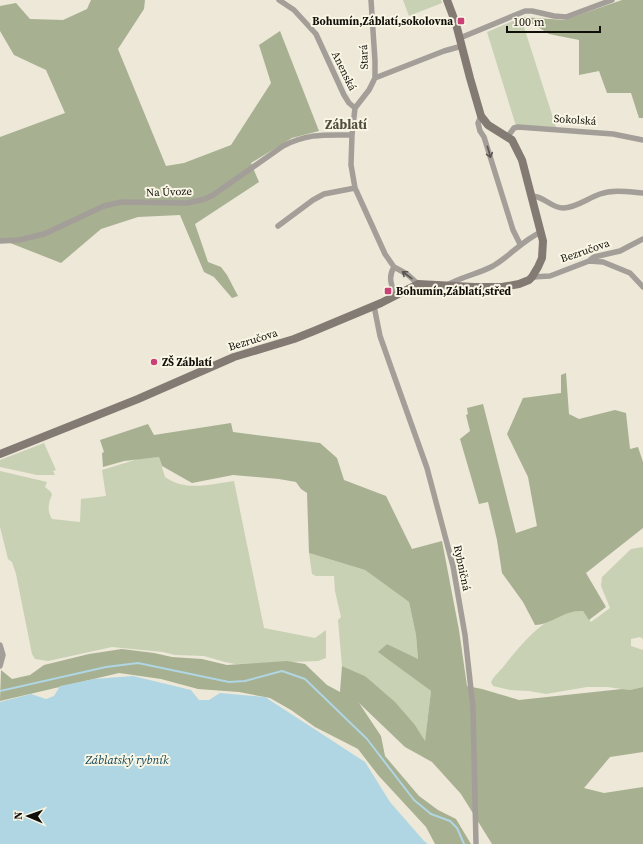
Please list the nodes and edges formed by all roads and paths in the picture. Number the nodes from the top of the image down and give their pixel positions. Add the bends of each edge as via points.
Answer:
1 (279, 0) edge
2 (371, 0) edge
3 (447, 0) edge
4 (612, 0) edge
5 (461, 42) junction
6 (375, 78) junction
7 (355, 108) junction
8 (481, 116) junction
9 (352, 135) junction
10 (508, 136) junction
11 (643, 140) edge
12 (355, 188) junction
13 (643, 193) edge
14 (532, 196) junction
15 (278, 226) dead end
16 (541, 232) junction
17 (643, 239) edge
18 (0, 241) edge
19 (520, 244) junction
20 (589, 261) junction
21 (394, 267) junction
22 (532, 277) junction
23 (418, 284) junction
24 (447, 285) junction
25 (643, 287) edge
26 (395, 295) junction
27 (374, 306) junction
28 (0, 454) edge
29 (0, 646) edge
30 (0, 666) edge
31 (476, 844) edge

1 - 7 street, Anenská via 294,10 316,34 341,88
2 - 6 street, Stará
3 - 5 main road
4 - 5 street via 566,17 525,11
5 - 6 street
5 - 8 main road
6 - 7 street, Stará
7 - 9 street
8 - 10 main road via 488,125
8 -> 19 street via 478,123 480,132 484,137 513,230
9 - 12 street via 351,170
9 - 18 street, Na Úvoze via 310,136 291,142 213,194 196,202 113,203 44,234
10 - 11 street, Sokolská via 518,127 613,134
10 - 14 main road via 515,143 520,155
12 - 15 street via 324,194
12 - 21 street via 380,247
13 - 14 street via 602,193 571,207 562,208
14 - 16 main road
16 - 19 street
16 - 22 main road via 542,258
17 - 20 street, Bezručova via 620,251 594,257
19 - 24 street via 494,265
20 - 22 street, Bezručova via 550,276
20 - 25 street via 603,262 630,273
23 -> 21 street
21 - 26 street via 390,276
22 - 24 main road, Bezručova via 519,284 502,287
23 - 24 main road, Bezručova
23 - 26 main road, Bezručova
26 - 27 main road, Bezručova
27 - 28 main road, Bezručova via 294,339 234,357 138,399
27 - 31 street, Rybničná via 380,336 427,468 453,566 465,635 473,708
29 - 30 street via 3,656

